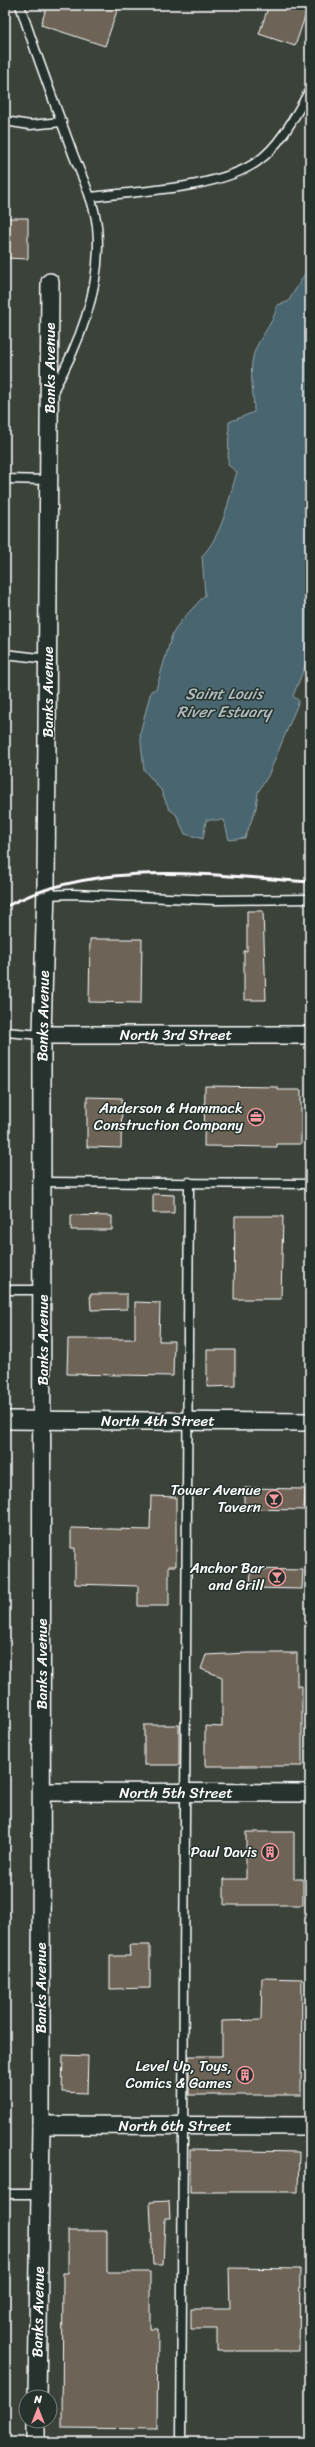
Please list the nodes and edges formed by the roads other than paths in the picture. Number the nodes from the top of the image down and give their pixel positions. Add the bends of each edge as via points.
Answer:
1 (20, 5) edge
2 (310, 90) edge
3 (5, 121) edge
4 (62, 122) junction
5 (90, 197) junction
6 (50, 282) dead end
7 (50, 396) junction
8 (5, 479) edge
9 (49, 480) junction
10 (5, 654) edge
11 (48, 659) junction
12 (46, 896) junction
13 (310, 900) edge
14 (5, 1032) edge
15 (42, 1036) junction
16 (310, 1036) edge
17 (42, 1182) junction
18 (189, 1182) junction
19 (310, 1184) edge
20 (5, 1290) edge
21 (43, 1290) junction
22 (5, 1420) edge
23 (43, 1420) junction
24 (187, 1421) junction
25 (310, 1422) edge
26 (42, 1792) junction
27 (185, 1793) junction
28 (310, 1793) edge
29 (41, 2125) junction
30 (182, 2126) junction
31 (310, 2126) edge
32 (5, 2194) edge
33 (40, 2194) junction
34 (37, 2389) edge
35 (36, 2429) edge
36 (36, 2442) edge
37 (181, 2442) edge

1 - 4 lane
2 - 5 lane via 274,146 259,161 243,170 192,184
3 - 4 lane via 30,125
4 - 5 lane
5 - 7 lane via 97,226 97,260 90,304 76,345
6 - 7 street, Banks Avenue
7 - 9 street, Banks Avenue
8 - 9 lane
9 - 11 street, Banks Avenue
10 - 11 lane
11 - 12 street, Banks Avenue
12 - 13 lane via 72,894 217,900
12 - 15 street, Banks Avenue
14 - 15 lane
15 - 16 street, North 3rd Street
15 - 17 street, Banks Avenue
17 - 18 lane
17 - 21 street, Banks Avenue
18 - 19 lane
18 - 24 lane
20 - 21 lane
21 - 23 street, Banks Avenue
22 - 23 street, North 4th Street
23 - 24 street, North 4th Street
23 - 26 street, Banks Avenue
24 - 25 street, North 4th Street
24 - 27 lane
26 - 27 street, North 5th Street
26 - 29 street, Banks Avenue
27 - 28 street, North 5th Street
27 - 30 lane
29 - 30 street, North 6th Street
29 - 33 street, Banks Avenue
30 - 31 street, North 6th Street
30 - 37 lane
32 - 33 lane
33 - 34 street, Banks Avenue
35 - 36 street

